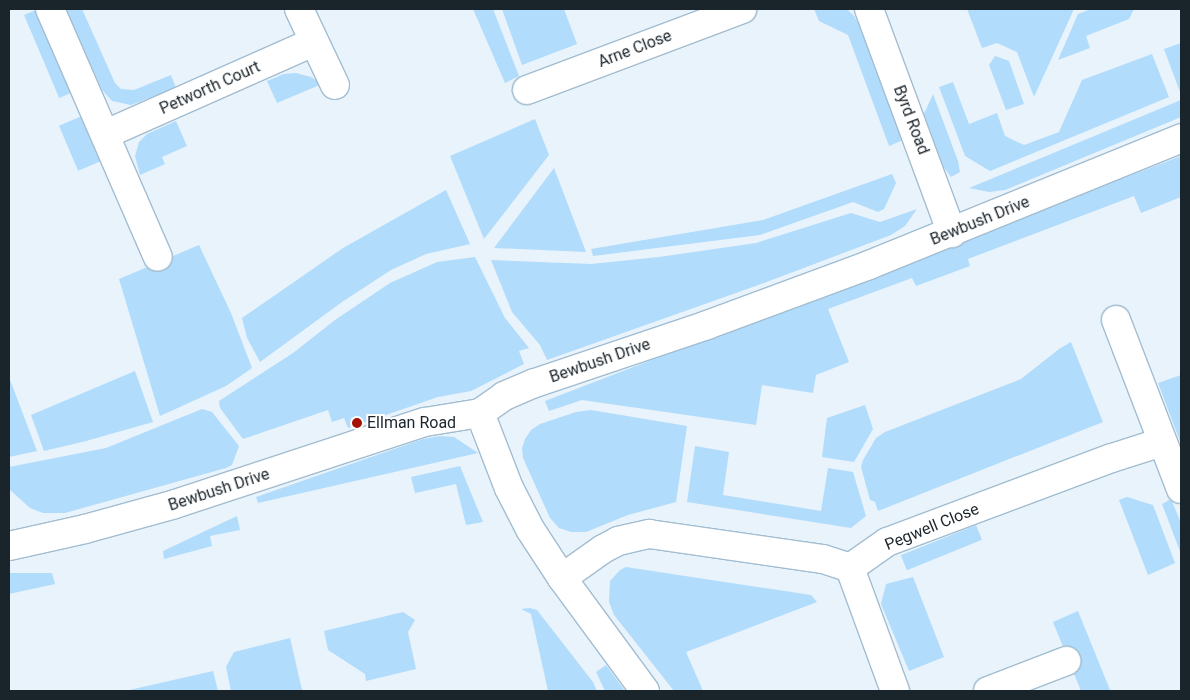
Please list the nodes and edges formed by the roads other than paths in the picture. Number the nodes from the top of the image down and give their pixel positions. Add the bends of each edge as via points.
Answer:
1 (50, 9) edge
2 (299, 9) edge
3 (742, 9) edge
4 (869, 9) edge
5 (314, 42) junction
6 (335, 84) dead end
7 (527, 90) dead end
8 (106, 134) junction
9 (1181, 138) edge
10 (952, 232) junction
11 (158, 257) dead end
12 (1116, 320) dead end
13 (480, 414) junction
14 (1162, 442) junction
15 (1181, 489) edge
16 (9, 546) edge
17 (850, 568) junction
18 (562, 578) junction
19 (1066, 661) dead end
20 (645, 691) edge
21 (894, 691) edge
22 (988, 691) edge

1 - 8 street
2 - 5 street
3 - 7 street, Arne Close
4 - 10 street, Byrd Road
5 - 6 street
5 - 8 street, Petworth Court
8 - 11 street
9 - 10 street, Bewbush Drive
10 - 13 street, Bewbush Drive via 706,326 534,383 504,396
12 - 14 street
13 - 16 street, Bewbush Drive via 425,422 159,509
13 - 18 street via 513,496
14 - 15 street
14 - 17 street, Pegwell Close via 887,542
17 - 18 street via 823,559 649,534 618,541
17 - 21 street
18 - 20 street
19 - 22 street

